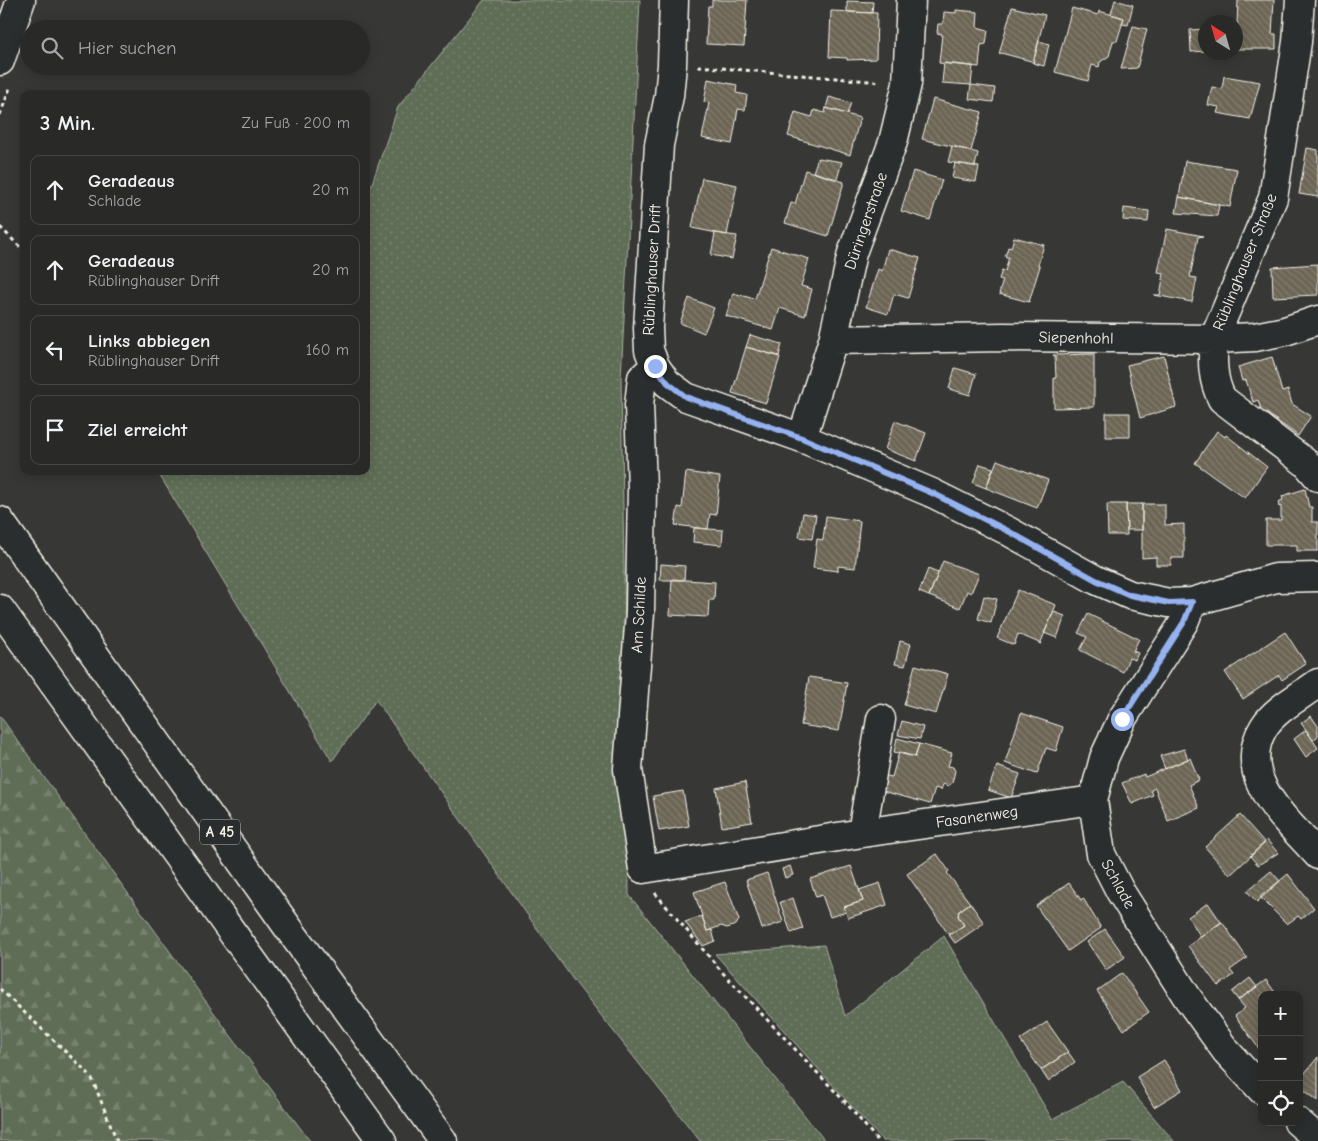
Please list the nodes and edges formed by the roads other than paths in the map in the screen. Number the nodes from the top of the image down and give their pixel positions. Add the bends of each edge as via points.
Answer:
1 (21, 0) edge
2 (674, 0) edge
3 (911, 0) edge
4 (1300, 0) edge
5 (0, 61) edge
6 (1318, 320) edge
7 (1214, 339) junction
8 (833, 340) junction
9 (655, 366) junction
10 (802, 438) junction
11 (1318, 477) edge
12 (0, 521) edge
13 (1318, 577) edge
14 (1192, 602) junction
15 (0, 609) edge
16 (1318, 684) edge
17 (881, 719) dead end
18 (1092, 800) junction
19 (862, 833) junction
20 (1318, 855) edge
21 (643, 869) joint
22 (1258, 1086) edge
23 (1302, 1126) edge
24 (1318, 1140) edge
25 (382, 1141) edge
26 (443, 1141) edge

1 - 5 main road
2 - 9 main road, Rüblinghauser Drift via 672,65 659,145 650,279 649,350
3 - 8 main road, Düringerstraße via 907,84 893,142 852,253
4 - 7 main road, Rüblinghauser Straße via 1297,42 1273,198
6 - 7 main road, Siepenhohl via 1270,334
7 - 8 main road, Siepenhohl via 1003,337
7 - 11 main road, Rüblinghauser Straße via 1212,364 1216,388 1222,399 1306,464
8 - 10 main road, Düringerstraße
9 - 10 main road, Rüblinghauser Drift via 668,383 686,397
9 - 21 main road, Am Schilde via 642,378 639,405 642,488 640,613 628,769
10 - 14 main road, Rüblinghauser Drift via 932,493 1122,591 1169,603
12 - 26 main road, A 45
13 - 14 main road, Rüblinghauser Drift via 1276,578
14 - 18 main road, Schlade via 1184,622 1122,719 1104,758
15 - 25 main road
16 - 20 main road via 1264,727 1257,744 1256,762 1258,780 1266,795
17 - 19 main road
18 - 19 main road, Fasanenweg
18 - 22 main road, Schlade via 1101,854 1120,891 1187,997 1226,1051
19 - 21 main road, Fasanenweg
23 - 24 main road

